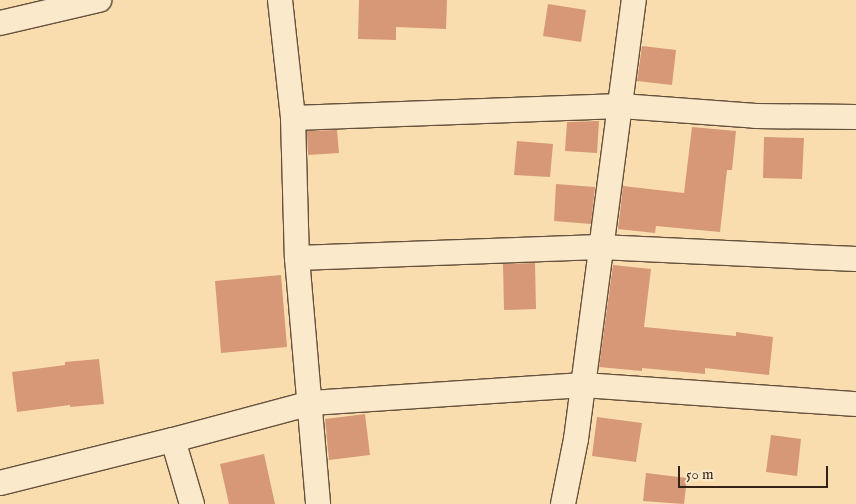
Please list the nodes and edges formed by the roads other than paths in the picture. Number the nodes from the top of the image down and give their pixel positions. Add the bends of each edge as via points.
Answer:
1 (99, 0) edge
2 (280, 0) edge
3 (634, 0) edge
4 (0, 23) edge
5 (621, 106) junction
6 (856, 117) edge
7 (293, 118) junction
8 (600, 247) junction
9 (297, 258) junction
10 (856, 259) edge
11 (583, 385) junction
12 (311, 403) junction
13 (856, 404) edge
14 (173, 440) junction
15 (0, 483) edge
16 (192, 504) edge
17 (318, 504) edge
18 (563, 504) edge

1 - 4 street
2 - 7 street
3 - 5 street
5 - 6 street via 756,116
5 - 7 street
5 - 8 street
7 - 9 street
8 - 9 street
8 - 10 street
8 - 11 street
9 - 12 street
11 - 12 street
11 - 13 street
11 - 18 street
12 - 14 street
12 - 17 street
14 - 15 street
14 - 16 street

